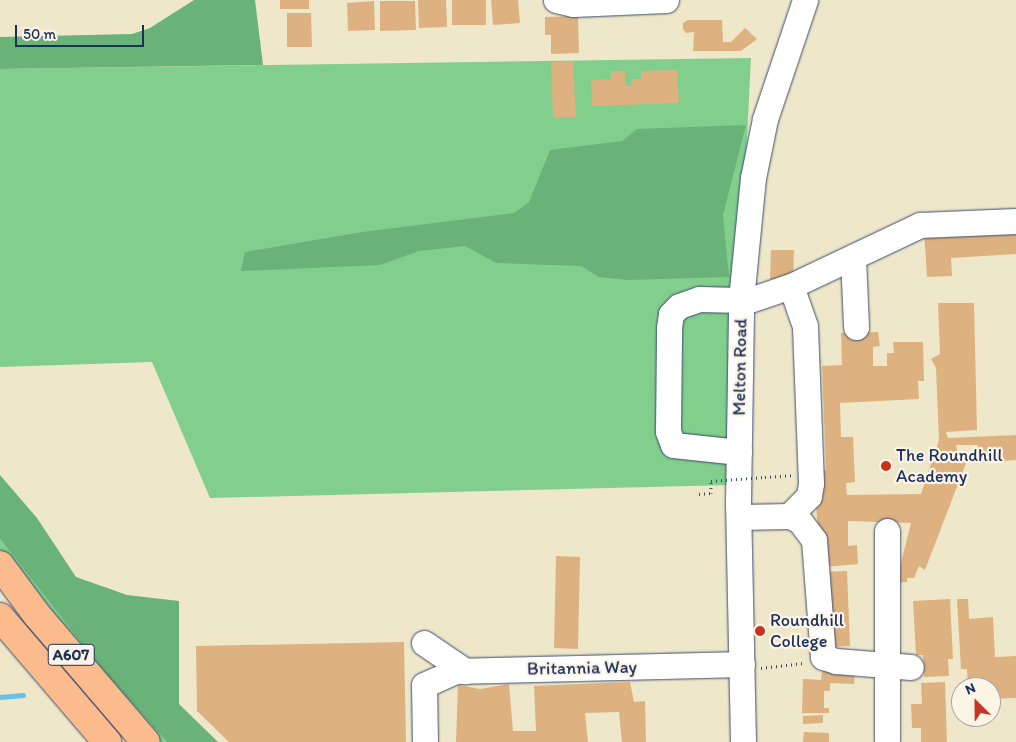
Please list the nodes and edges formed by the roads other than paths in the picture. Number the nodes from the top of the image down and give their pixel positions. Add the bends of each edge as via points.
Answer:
1 (556, 0) edge
2 (666, 0) edge
3 (805, 0) edge
4 (1016, 221) edge
5 (853, 257) junction
6 (791, 286) junction
7 (741, 302) junction
8 (856, 327) dead end
9 (743, 460) junction
10 (788, 516) junction
11 (743, 517) junction
12 (887, 531) dead end
13 (0, 565) edge
14 (0, 617) edge
15 (424, 642) dead end
16 (886, 663) junction
17 (742, 664) junction
18 (911, 667) dead end
19 (465, 671) junction
20 (887, 740) dead end
21 (107, 742) edge
22 (146, 742) edge
23 (424, 742) edge
24 (742, 742) edge

1 - 2 street via 574,4
3 - 7 street, Melton Road via 765,120 753,178
4 - 5 street via 920,225
5 - 6 street
5 - 8 street
6 - 7 street
6 - 10 street via 805,326 811,483 803,505
7 - 9 street, Melton Road
7 - 9 street via 699,299 679,306 671,314 668,431 673,445
9 - 11 street, Melton Road
10 - 11 street
10 - 16 street via 798,520 811,532 814,540 824,656 836,661
11 - 17 street, Melton Road
12 - 16 street
13 - 22 highway, A607 via 38,615
14 - 21 highway, A607
15 - 19 street
16 - 18 street
16 - 20 street
17 - 19 street, Britannia Way
17 - 24 street, Melton Road
19 - 23 street, Britannia Way via 455,671 424,685

